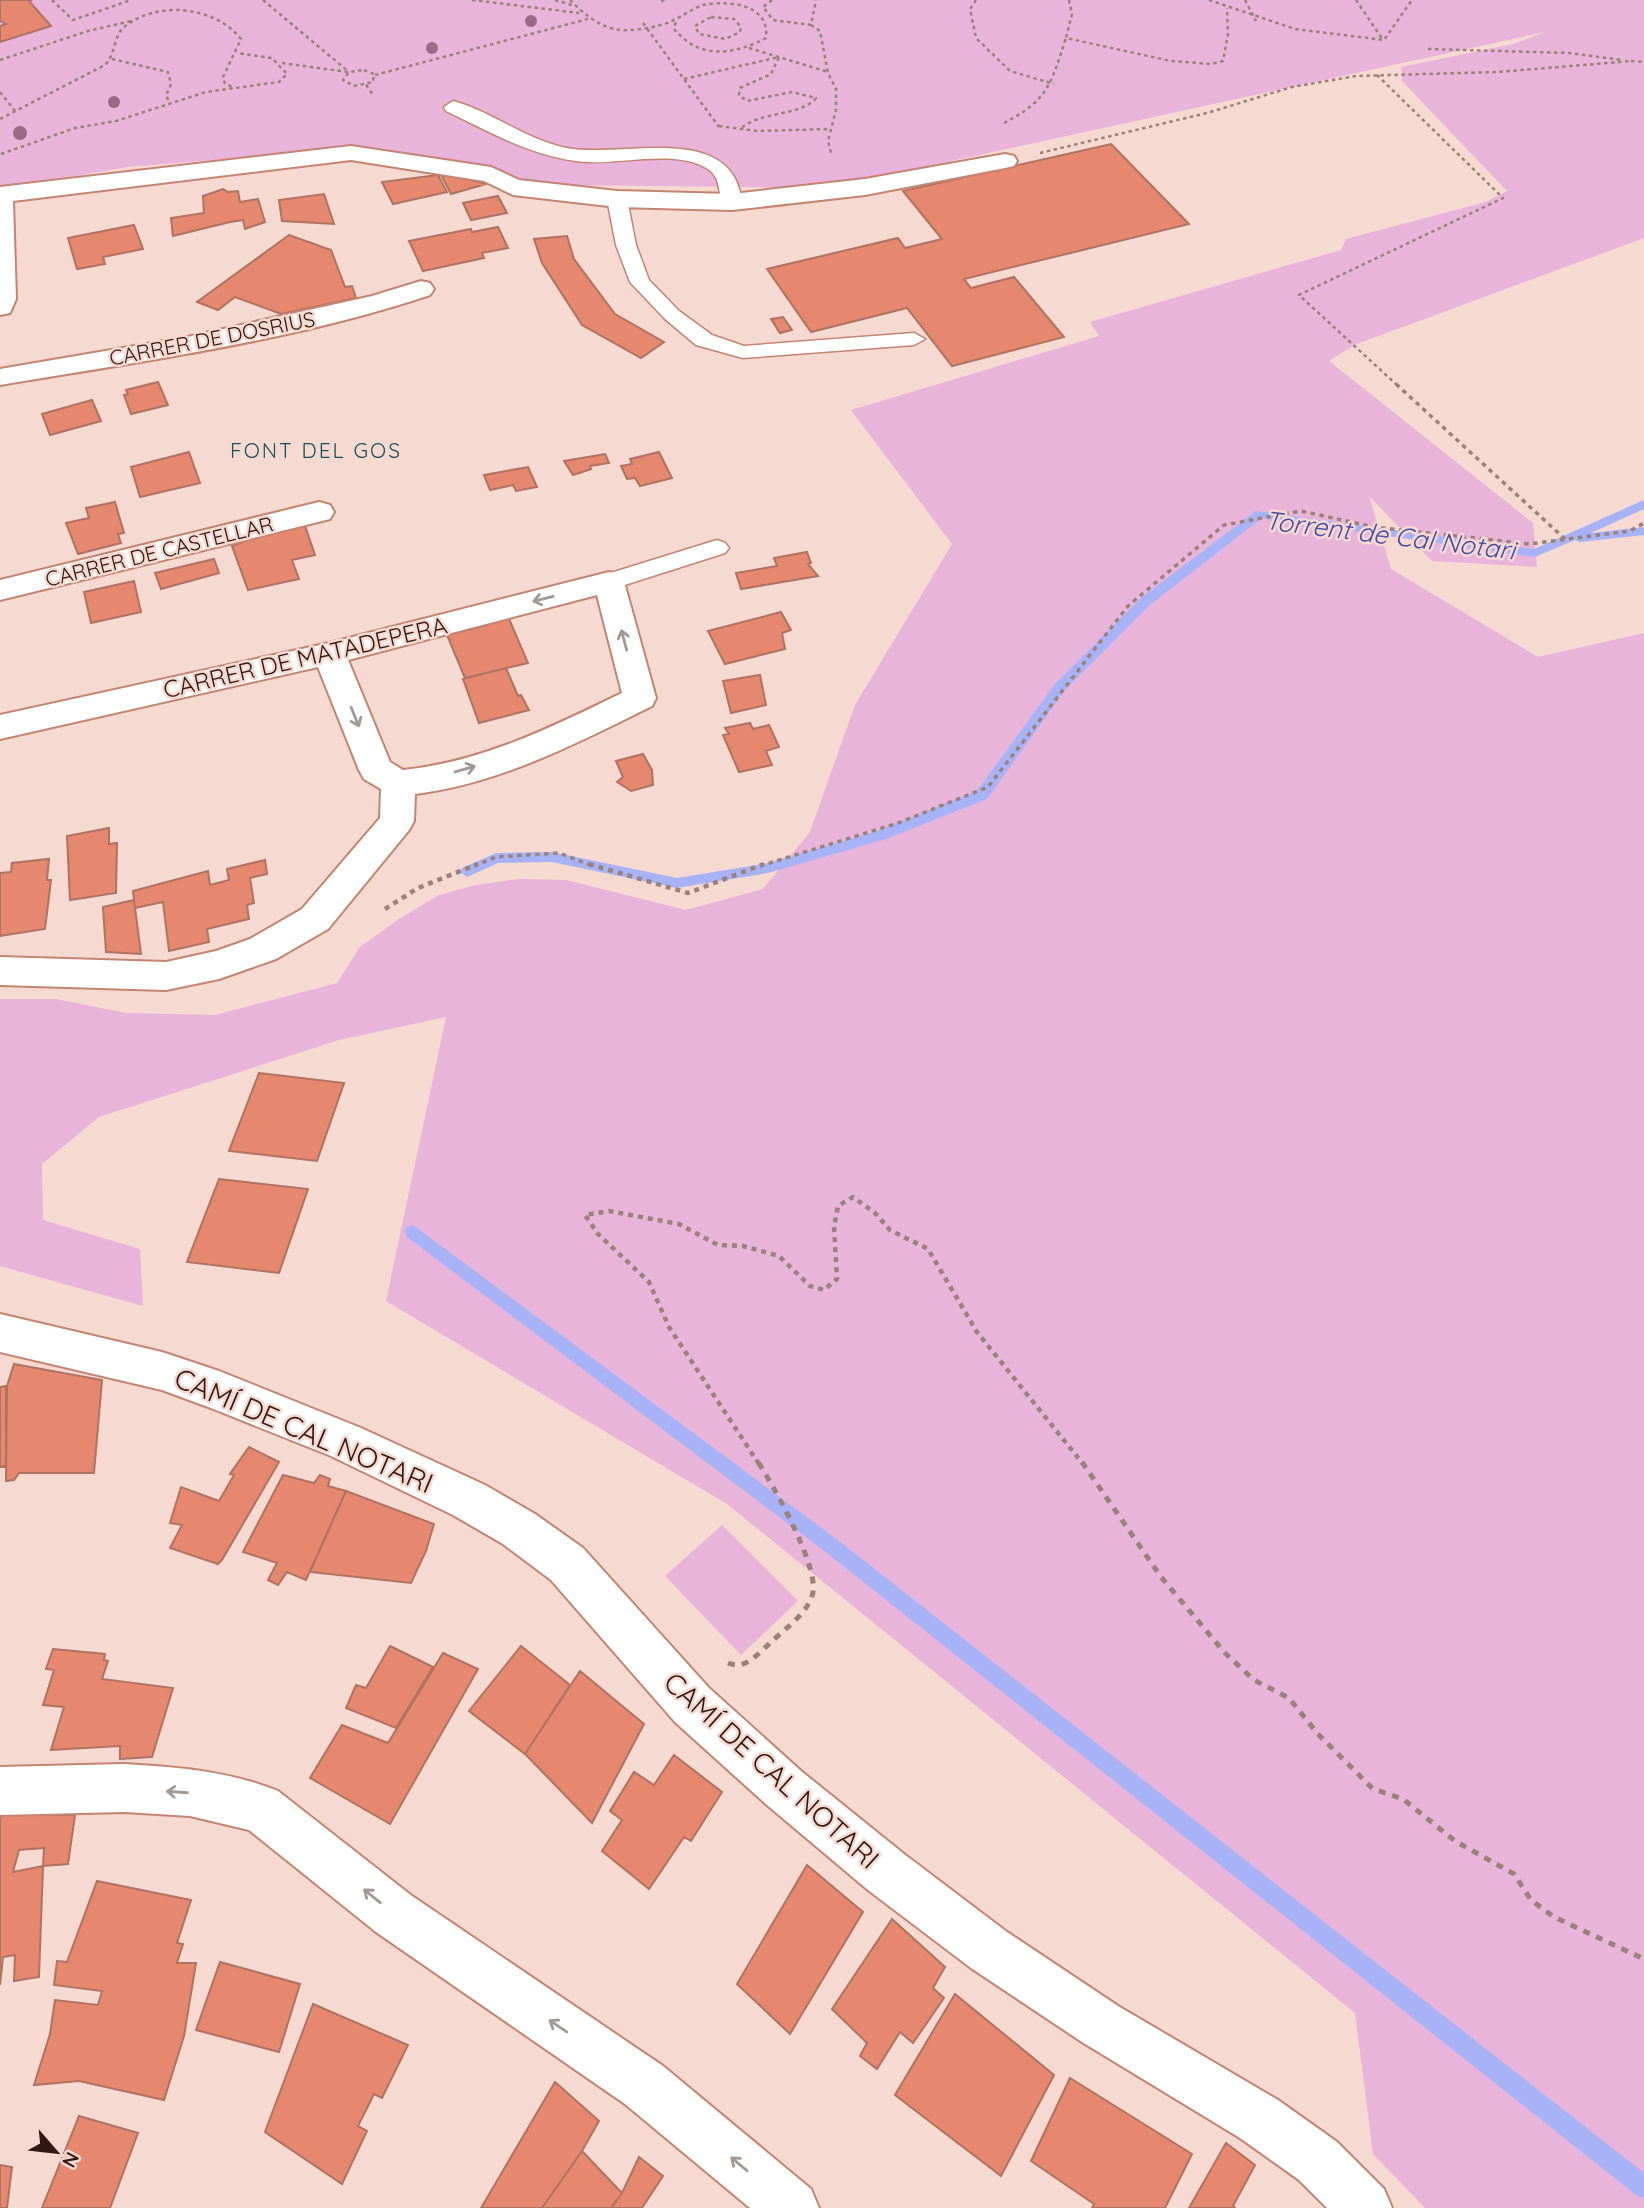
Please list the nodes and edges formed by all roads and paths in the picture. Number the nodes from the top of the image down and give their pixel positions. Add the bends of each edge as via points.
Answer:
1 (52, 0) edge
2 (131, 0) edge
3 (263, 0) edge
4 (472, 0) edge
5 (555, 0) edge
6 (569, 0) edge
7 (772, 0) edge
8 (816, 0) edge
9 (976, 0) edge
10 (1069, 0) edge
11 (1209, 0) edge
12 (1245, 0) edge
13 (1356, 0) edge
14 (1412, 0) edge
15 (576, 6) junction
16 (763, 7) junction
17 (755, 8) junction
18 (1227, 8) junction
19 (580, 13) junction
20 (589, 19) junction
21 (704, 19) joint
22 (676, 20) junction
23 (132, 21) junction
24 (1256, 21) junction
25 (643, 23) dead end
26 (811, 24) junction
27 (646, 27) junction
28 (1066, 38) junction
29 (1384, 40) junction
30 (747, 48) junction
31 (1428, 49) dead end
32 (237, 53) junction
33 (779, 57) junction
34 (111, 59) junction
35 (0, 61) edge
36 (1632, 61) junction
37 (1644, 62) edge
38 (282, 63) junction
39 (348, 72) junction
40 (828, 73) junction
41 (375, 75) junction
42 (1377, 75) junction
43 (684, 79) junction
44 (1054, 84) junction
45 (366, 85) junction
46 (234, 88) junction
47 (0, 92) edge
48 (374, 96) dead end
49 (171, 104) junction
50 (453, 107) dead end
51 (15, 111) junction
52 (0, 119) edge
53 (718, 126) junction
54 (998, 126) dead end
55 (741, 128) junction
56 (830, 128) junction
57 (726, 136) dead end
58 (0, 154) edge
59 (832, 157) dead end
60 (1005, 161) joint
61 (0, 195) edge
62 (617, 199) junction
63 (732, 202) junction
64 (421, 289) dead end
65 (0, 307) edge
66 (914, 339) dead end
67 (0, 377) edge
68 (319, 512) dead end
69 (1644, 523) edge
70 (1565, 539) junction
71 (717, 548) dead end
72 (609, 582) junction
73 (0, 590) edge
74 (329, 654) junction
75 (0, 727) edge
76 (398, 783) junction
77 (378, 913) dead end
78 (0, 971) edge
79 (0, 1333) edge
80 (724, 1661) dead end
81 (0, 1791) edge
82 (1644, 1959) edge
83 (792, 2208) edge
84 (1365, 2208) edge

1 - 2 path via 73,20
3 - 39 path
4 - 19 path
5 - 15 path
6 - 15 path
7 - 16 path
8 - 26 path
9 - 44 path via 971,9 976,38 1010,71
10 - 28 path via 1072,14
11 - 18 path
12 - 24 path
13 - 29 path
14 - 29 path
15 - 19 path
16 - 17 path
16 - 26 path via 773,20
17 - 22 path via 714,2
17 - 30 path via 768,20 769,29 766,38
18 - 24 path
18 - 28 path via 1223,61 1214,66
19 - 20 path
20 - 27 path via 627,30
20 - 41 path
21 - 21 path via 696,31 705,37 725,39 741,27 727,17
22 - 27 path
22 - 30 path via 674,29 695,49 707,53
23 - 32 path via 185,6 232,24 242,39
23 - 34 path via 119,33
23 - 35 path
24 - 29 path via 1312,35
25 - 27 path
26 - 40 path via 820,31
27 - 43 path
28 - 44 path
30 - 33 path
31 - 36 path via 1569,52
32 - 38 path
32 - 46 path via 223,76 225,84
33 - 40 path
33 - 43 path
33 - 55 path via 770,77 740,88 739,95 747,101 794,92 816,98 801,110 750,118
34 - 49 path via 168,72 171,84 166,96
34 - 51 path
36 - 37 path
36 - 42 path via 1497,72
38 - 39 path via 316,64 324,72
38 - 46 path via 288,74 279,82
39 - 41 path via 364,70
39 - 45 path via 345,83
40 - 56 path via 836,89
41 - 45 path
42 - 60 path via 1292,87 1206,113
42 - 70 path via 1503,198 1299,295
43 - 53 path
44 - 54 path via 1038,103
45 - 48 path
46 - 49 path
47 - 51 path
49 - 58 path via 75,128
50 - 63 lane via 526,141 577,156 688,155 713,164 728,178
51 - 52 path
53 - 55 path
53 - 57 path
55 - 56 path
56 - 59 path
60 - 63 street via 865,187
61 - 62 street via 351,153 491,175 513,187
61 - 65 street
62 - 63 street
62 - 66 lane via 626,245 640,282 704,340 743,352
64 - 67 street, CARRER DE DOSRIUS via 379,303 187,345
68 - 73 street, CARRER DE CASTELLAR
69 - 70 path via 1630,531
70 - 77 path via 1530,544 1444,537 1301,511 1224,525 1128,606 988,787 898,823 794,853 688,893 559,853 496,857 418,888
71 - 72 lane
72 -> 74 street, CARRER DE MATADEPERA
76 -> 72 street via 422,782 530,750 640,698
74 - 75 street, CARRER DE MATADEPERA
74 -> 76 street via 376,770
76 - 78 street via 397,821 315,919 263,949 219,965 166,976
79 - 84 street, CAMÍ DE CAL NOTARI via 162,1371 219,1391 346,1442 470,1500 519,1529 567,1564 692,1705 886,1872 989,1950 1100,2024 1259,2119 1318,2161
80 - 82 path via 736,1666 749,1661 804,1610 813,1595 814,1580 774,1486 669,1327 649,1282 598,1234 585,1215 609,1211 679,1224 718,1245 743,1245 779,1256 810,1286 824,1290 837,1279 834,1227 838,1206 853,1197 890,1230 928,1249 977,1332 1086,1467 1161,1577 1225,1653 1254,1680 1289,1698 1373,1788 1403,1799 1455,1841 1514,1874 1531,1899 1554,1917
83 -> 81 street via 644,2085 394,1914 261,1808 190,1793 124,1788

